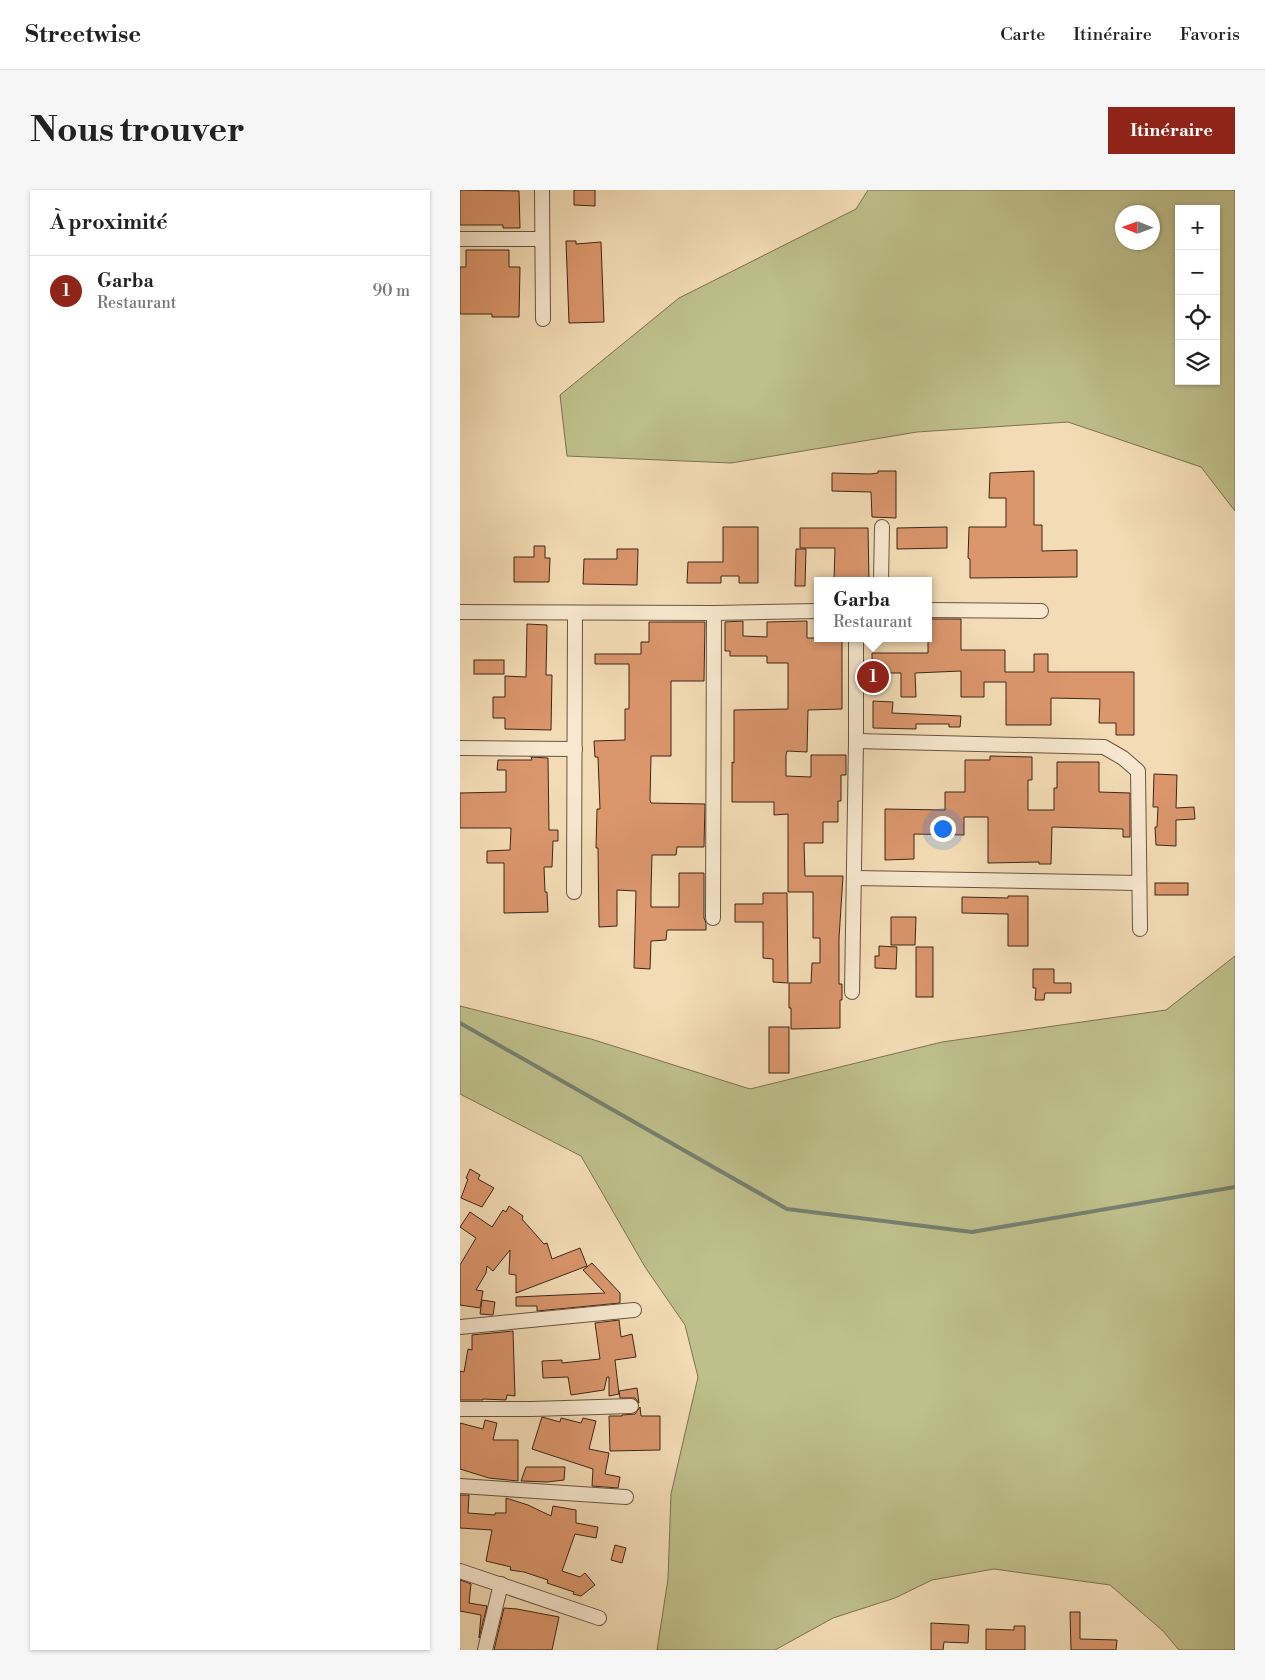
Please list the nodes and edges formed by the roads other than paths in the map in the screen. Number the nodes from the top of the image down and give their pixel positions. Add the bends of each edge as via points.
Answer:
1 (542, 190) edge
2 (460, 239) edge
3 (542, 239) junction
4 (543, 319) dead end
5 (882, 527) dead end
6 (881, 577) edge
7 (932, 610) edge
8 (814, 611) edge
9 (1040, 611) dead end
10 (460, 612) edge
11 (575, 613) junction
12 (714, 613) junction
13 (856, 642) edge
14 (856, 741) junction
15 (460, 748) edge
16 (575, 749) junction
17 (855, 878) junction
18 (1139, 883) junction
19 (574, 892) dead end
20 (713, 918) dead end
21 (1140, 929) dead end
22 (852, 992) dead end
23 (634, 1310) dead end
24 (460, 1327) edge
25 (630, 1406) dead end
26 (460, 1409) edge
27 (460, 1486) edge
28 (626, 1497) dead end
29 (460, 1571) edge
30 (501, 1584) junction
31 (599, 1618) dead end
32 (485, 1650) edge

1 - 3 street
2 - 3 street
3 - 4 street
5 - 6 street
7 - 9 street
8 - 12 street
10 - 11 street
11 - 12 street
11 - 16 street
12 - 20 street
13 - 14 street
14 - 17 street
14 - 18 street via 1104,746 1138,771
15 - 16 street
16 - 19 street
17 - 18 street
17 - 22 street
18 - 21 street
23 - 24 street
25 - 26 street
27 - 28 street
29 - 30 street
30 - 31 street
30 - 32 street

